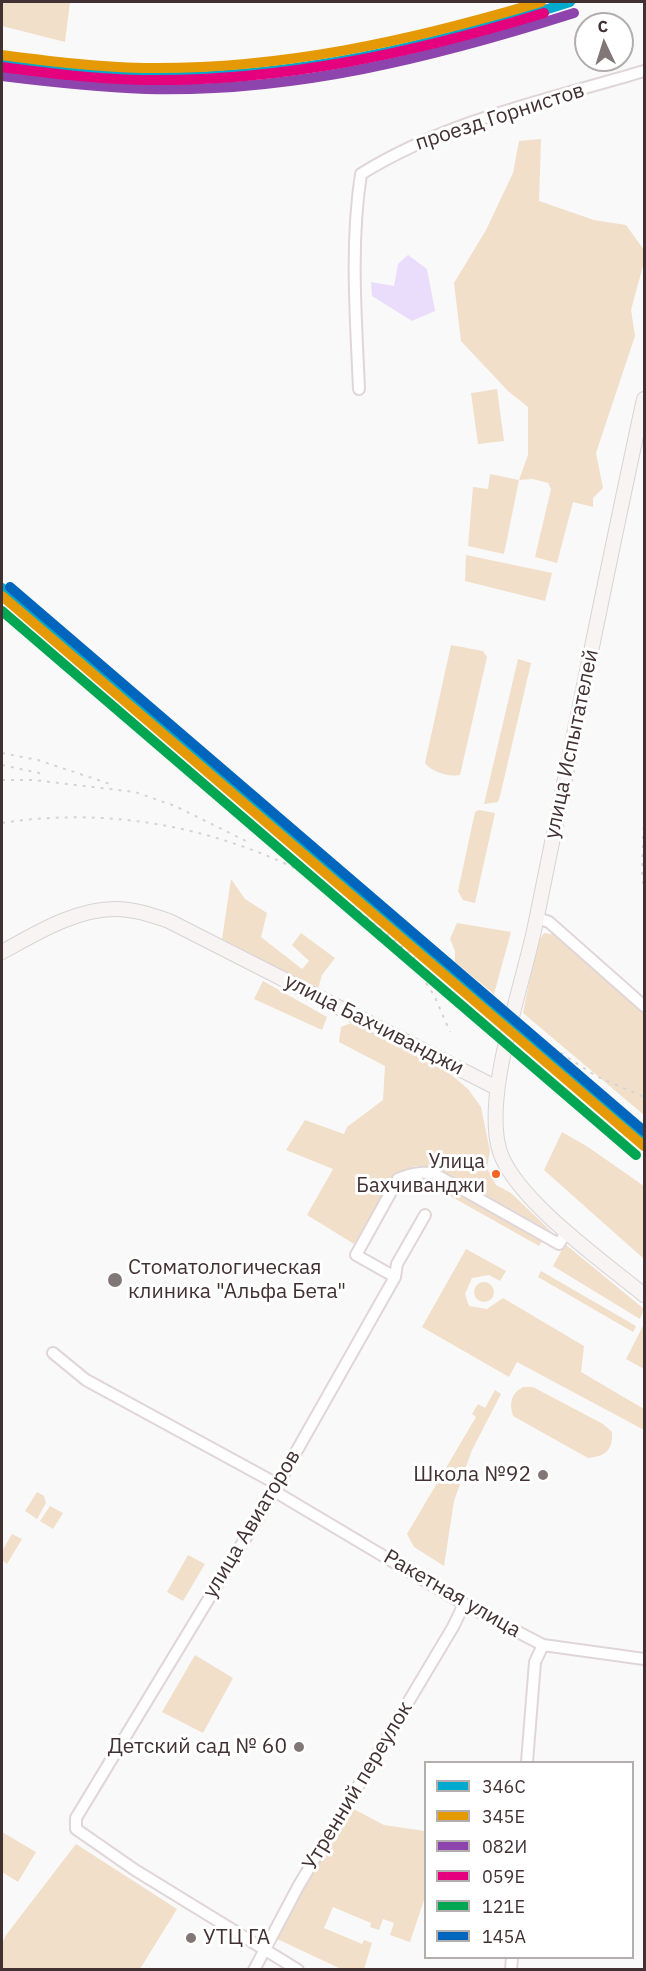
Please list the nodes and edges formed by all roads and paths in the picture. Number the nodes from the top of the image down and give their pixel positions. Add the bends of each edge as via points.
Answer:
1 (645, 71) edge
2 (359, 389) dead end
3 (645, 399) edge
4 (537, 918) junction
5 (2, 952) edge
6 (645, 1006) edge
7 (497, 1088) junction
8 (425, 1215) dead end
9 (566, 1232) junction
10 (395, 1276) junction
11 (645, 1295) edge
12 (53, 1353) dead end
13 (275, 1488) junction
14 (464, 1604) junction
15 (543, 1645) junction
16 (645, 1659) edge
17 (527, 1761) edge
18 (266, 1950) junction
19 (254, 1970) edge
20 (298, 1970) edge

1 - 2 street, проезд Горнистов via 440,132 361,174 355,281
3 - 4 main road, улица Испытателей
4 - 6 street via 549,922
4 - 7 main road, улица Испытателей
5 - 7 main road, улица Бахчиванджи via 39,932 87,914 114,909 143,912 170,921
7 - 9 main road via 496,1136 506,1168
8 - 10 street, улица Авиаторов via 397,1264
9 - 10 street via 559,1244 435,1174 408,1175 398,1179 356,1255
9 - 11 main road
10 - 13 street, улица Авиаторов
12 - 13 street, Ракетная улица via 86,1380
13 - 14 street, Ракетная улица
13 - 18 street, улица Авиаторов via 76,1818 76,1829 135,1870
14 - 15 street, Ракетная улица
14 - 18 street, Утренний переулок via 299,1885
15 - 16 street, Ракетная улица
15 - 17 street via 535,1662
18 - 19 street, Утренний переулок
18 - 20 street

